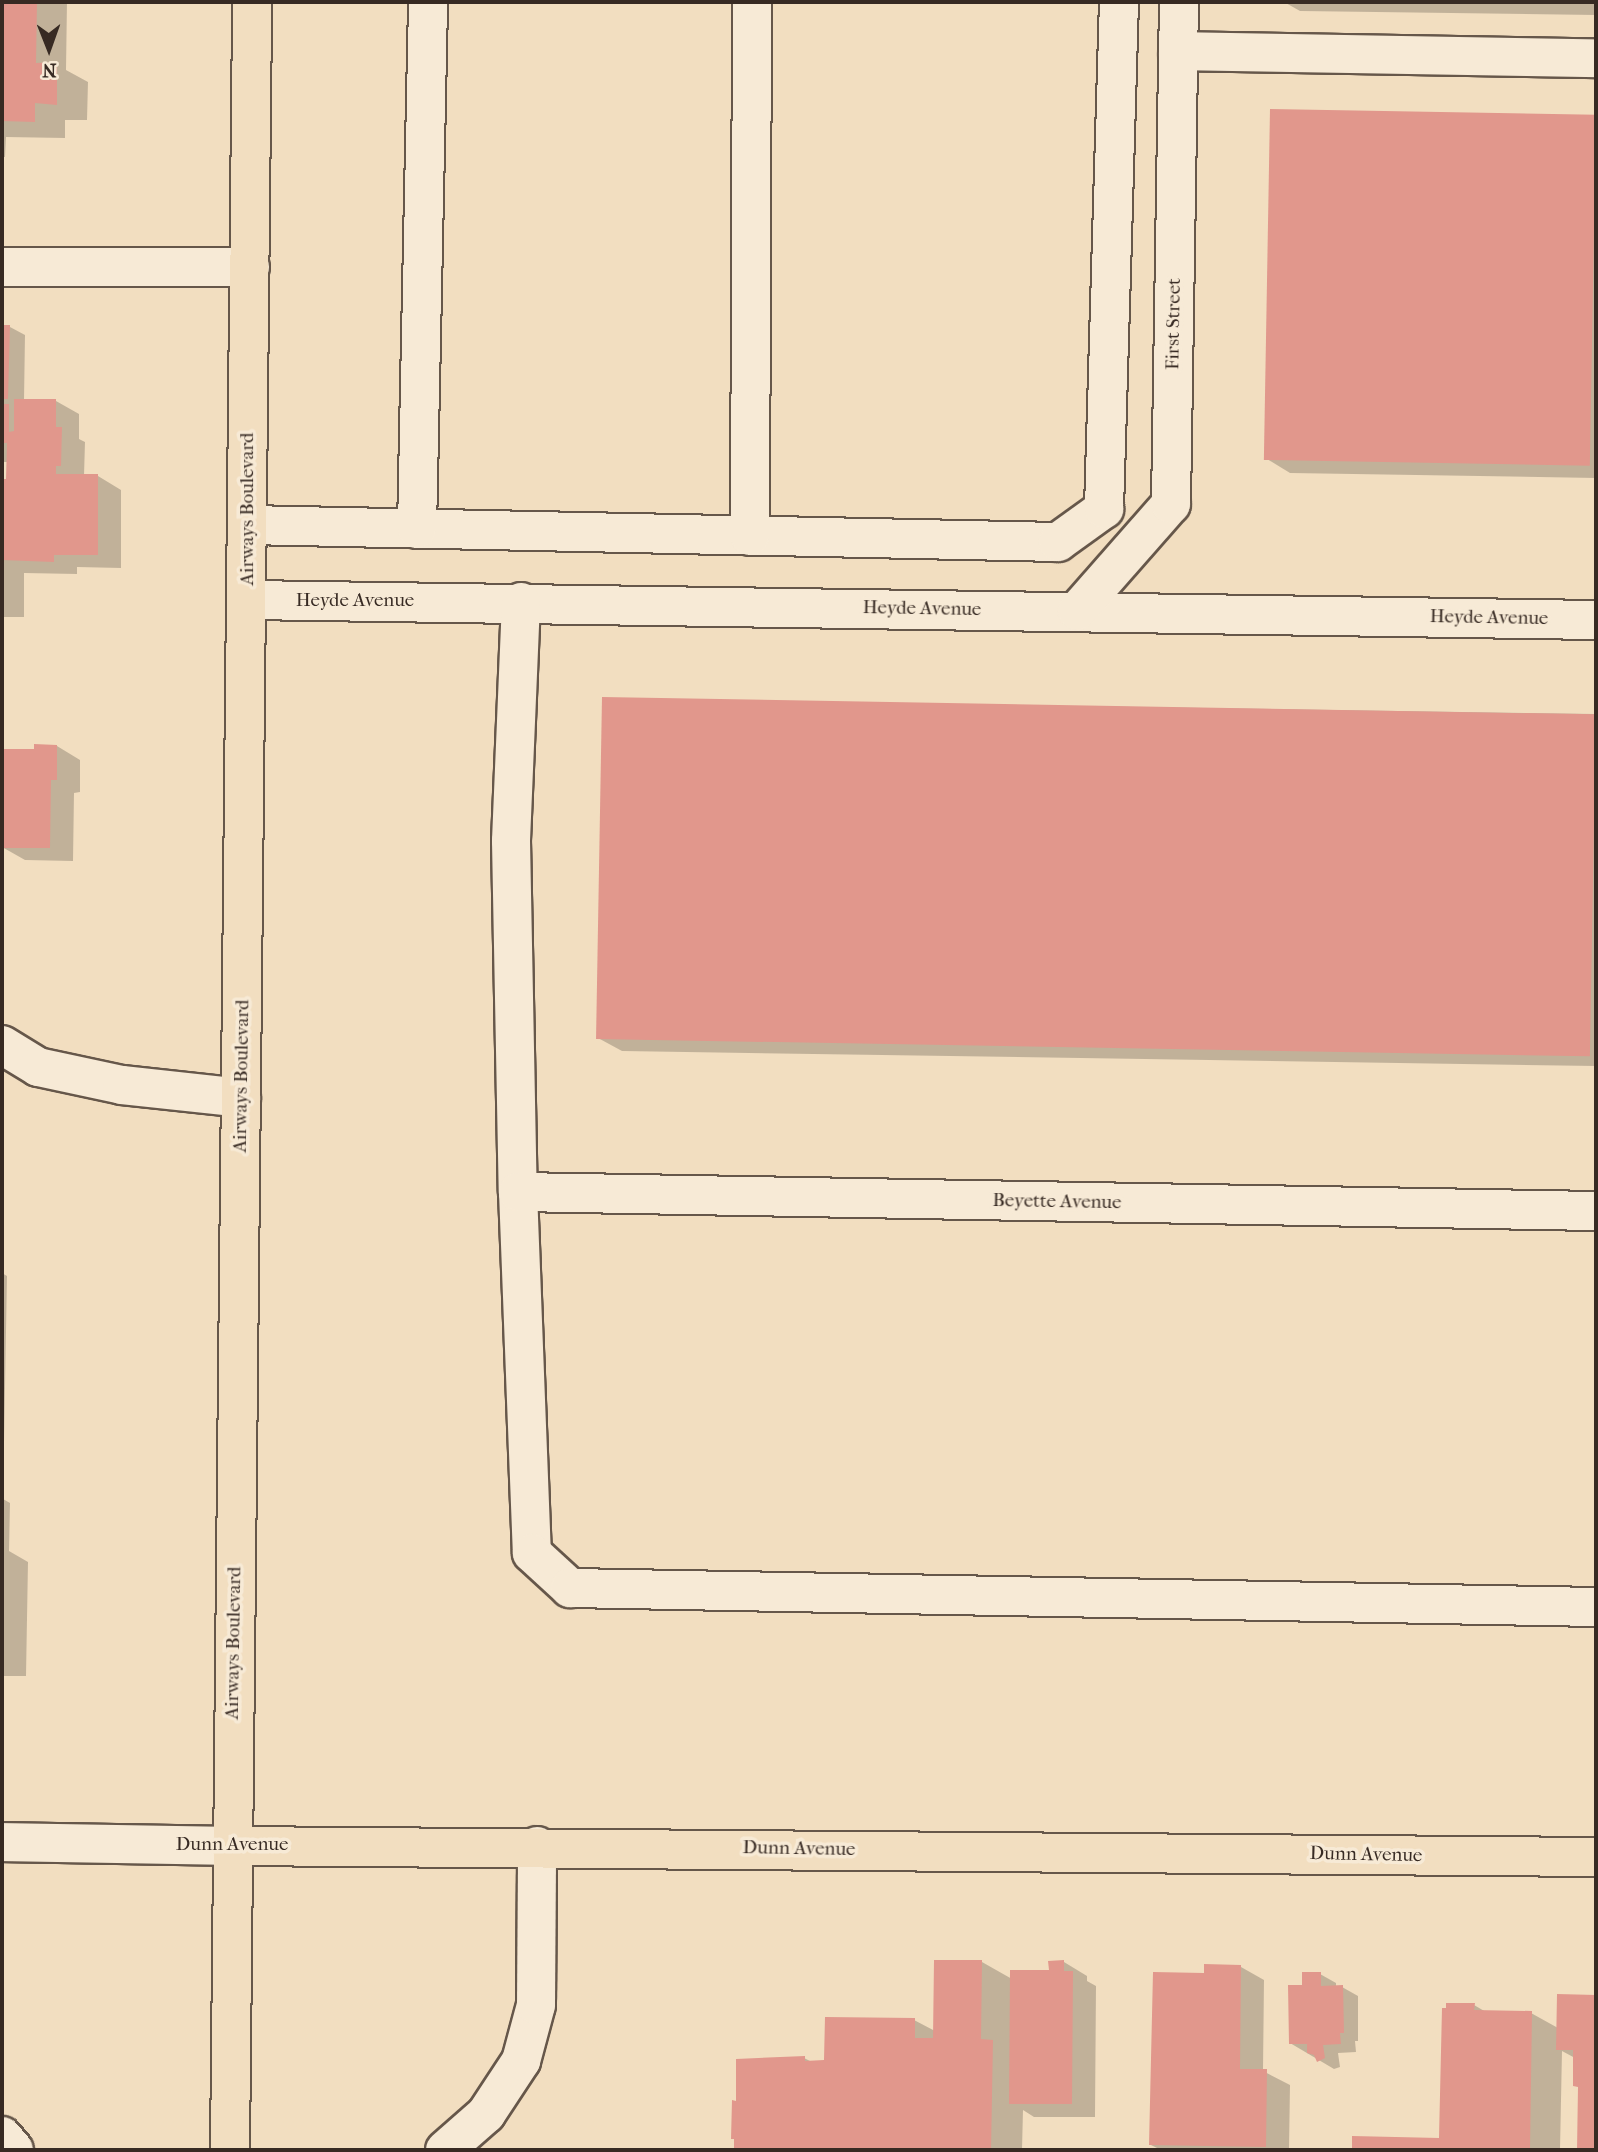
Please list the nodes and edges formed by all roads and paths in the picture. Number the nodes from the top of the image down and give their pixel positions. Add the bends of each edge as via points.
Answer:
1 (252, 2) edge
2 (428, 2) edge
3 (752, 2) edge
4 (1119, 2) edge
5 (1179, 2) edge
6 (1178, 51) junction
7 (1596, 58) edge
8 (250, 267) junction
9 (2, 268) edge
10 (247, 525) junction
11 (417, 529) junction
12 (750, 536) junction
13 (248, 600) junction
14 (521, 602) junction
15 (1077, 611) junction
16 (1596, 620) edge
17 (2, 1045) edge
18 (242, 1098) junction
19 (519, 1192) junction
20 (1596, 1211) edge
21 (1596, 1607) edge
22 (2, 1842) edge
23 (231, 1846) junction
24 (537, 1846) junction
25 (1596, 1857) edge
26 (2, 2136) edge
27 (13, 2150) edge
28 (230, 2150) edge
29 (445, 2150) edge

1 - 8 main road, Airways Boulevard
2 - 11 street
3 - 12 street
4 - 12 street via 1104,509 1058,542
5 - 6 street, First Street
6 - 7 street
6 - 15 street, First Street via 1171,504
8 - 9 street
8 - 10 main road, Airways Boulevard
10 - 11 street
10 - 13 main road, Airways Boulevard
11 - 12 street
13 - 14 street, Heyde Avenue
13 - 18 main road, Airways Boulevard
14 - 15 street, Heyde Avenue
14 - 19 street via 511,841
15 - 16 street, Heyde Avenue
17 - 18 street via 38,1067 122,1085
18 - 23 main road, Airways Boulevard
19 - 20 street, Beyette Avenue
19 - 21 street via 532,1553 570,1588
22 - 23 street, Dunn Avenue
23 - 24 main road, Dunn Avenue
23 - 28 main road, Airways Boulevard
24 - 25 main road, Dunn Avenue
24 - 29 street via 536,2005 521,2061 486,2114
26 - 27 street

